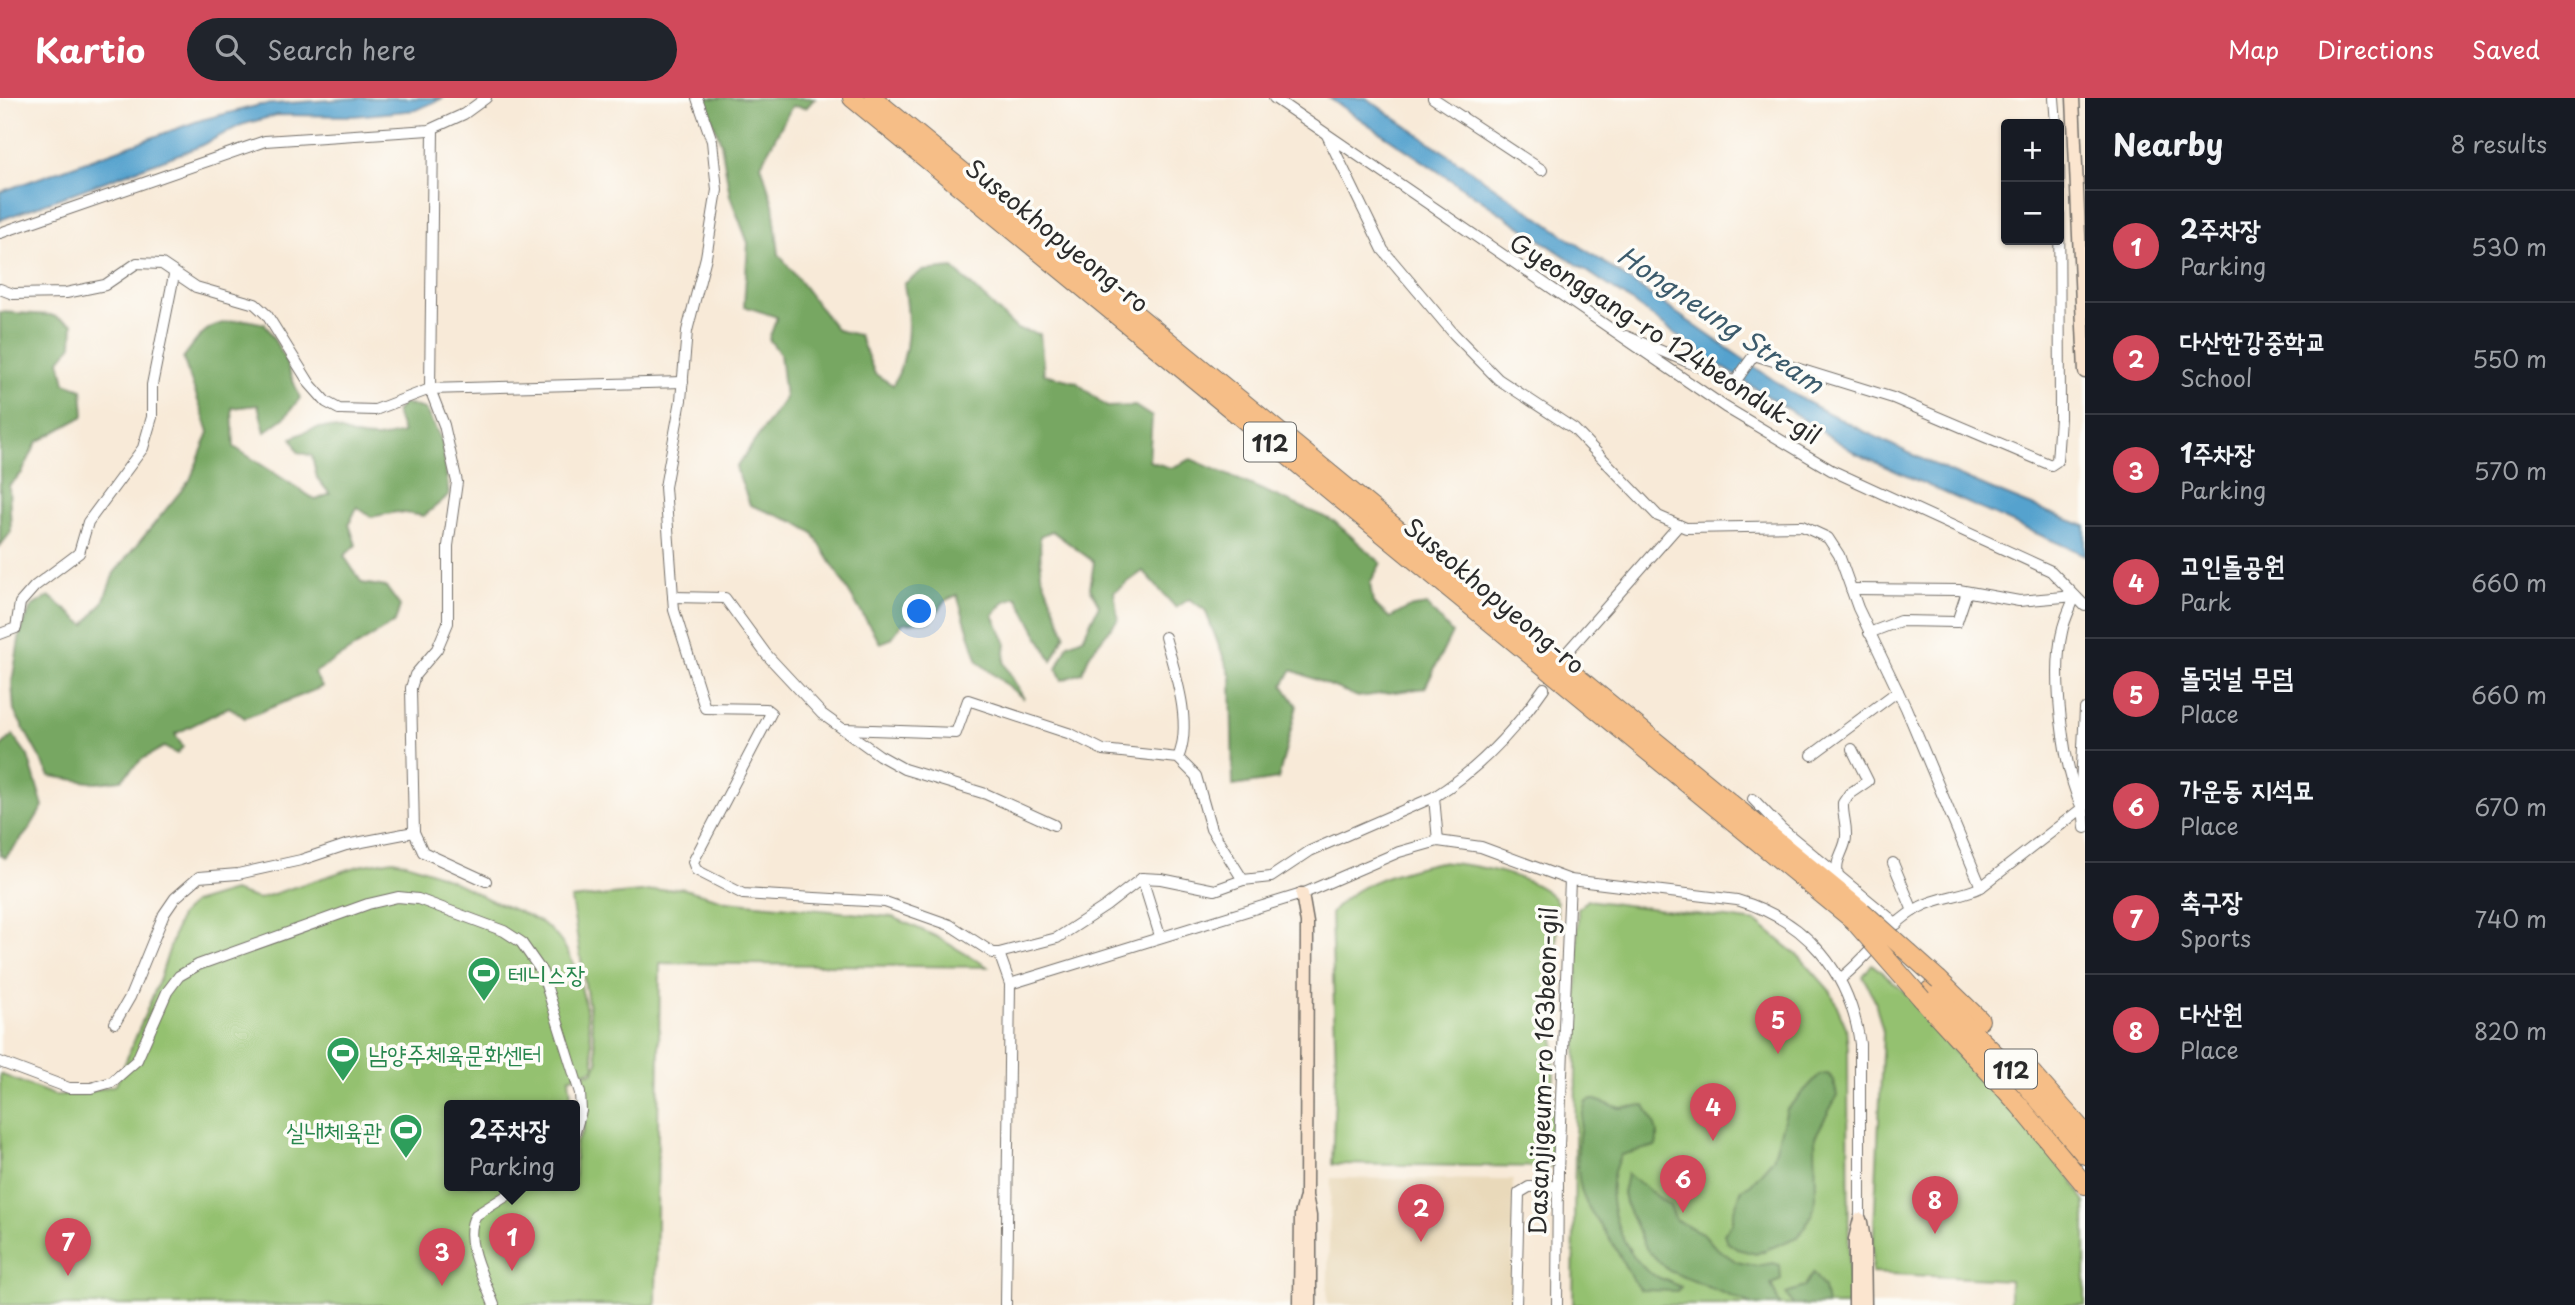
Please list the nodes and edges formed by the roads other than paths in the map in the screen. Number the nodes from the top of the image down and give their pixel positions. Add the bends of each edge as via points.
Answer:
1 (486, 98) edge
2 (697, 98) edge
3 (852, 98) edge
4 (873, 98) edge
5 (1274, 98) edge
6 (1433, 98) edge
7 (2054, 98) edge
8 (2073, 98) edge
9 (2056, 119) edge
10 (433, 129) junction
11 (1327, 135) junction
12 (1542, 170) dead end
13 (2059, 182) edge
14 (0, 233) edge
15 (174, 275) junction
16 (0, 289) edge
17 (1616, 335) junction
18 (2085, 372) edge
19 (683, 382) junction
20 (430, 388) junction
21 (1679, 525) junction
22 (1851, 589) junction
23 (1967, 592) junction
24 (2075, 596) junction
25 (673, 597) junction
26 (2085, 606) edge
27 (1870, 633) junction
28 (0, 634) edge
29 (1166, 637) dead end
30 (1568, 651) dead end
31 (1544, 688) dead end
32 (1898, 691) junction
33 (2085, 709) edge
34 (844, 729) junction
35 (1852, 749) dead end
36 (1812, 755) dead end
37 (1178, 758) junction
38 (1434, 797) junction
39 (1753, 799) dead end
40 (2084, 807) edge
41 (1054, 825) dead end
42 (2085, 828) edge
43 (414, 832) junction
44 (1438, 841) junction
45 (1893, 863) dead end
46 (1839, 876) junction
47 (1142, 878) junction
48 (1243, 880) junction
49 (1570, 880) junction
50 (486, 881) dead end
51 (1982, 887) junction
52 (1302, 894) junction
53 (1913, 911) junction
54 (1857, 916) junction
55 (1897, 924) junction
56 (1160, 936) junction
57 (999, 953) junction
58 (1840, 979) junction
59 (1010, 984) junction
60 (1930, 990) junction
61 (115, 1023) dead end
62 (0, 1062) edge
63 (579, 1100) edge
64 (2085, 1133) edge
65 (2085, 1154) edge
66 (2085, 1185) edge
67 (1558, 1186) junction
68 (514, 1191) edge
69 (1306, 1196) junction
70 (1860, 1219) junction
71 (494, 1305) edge
72 (1006, 1305) edge
73 (1300, 1305) edge
74 (1310, 1305) edge
75 (1516, 1305) edge
76 (1557, 1305) edge
77 (1855, 1305) edge
78 (1865, 1305) edge

1 - 10 street
2 - 19 street via 712,141 717,190 687,331
3 - 54 highway, Suseokhopyeong-ro / 112
4 - 54 highway, Suseokhopyeong-ro / 112
5 - 11 street, Gyeonggang-ro 124beonduk-gil
6 - 12 street
7 - 9 street
8 - 18 street
10 - 14 street via 265,141
10 - 20 street
11 - 17 street, Gyeonggang-ro 124beonduk-gil
11 - 21 street via 1383,250 1454,334 1498,379 1574,429 1658,516
13 - 17 street via 2060,418 2057,461 2051,465 1893,398 1754,355 1735,382
15 - 16 street via 162,264 137,263 105,285 66,293 13,294
15 - 20 street via 214,294 255,303 310,384 339,409 375,410
15 - 28 street via 143,448 88,522 79,553 35,586 20,603 16,628
17 - 24 street, Gyeonggang-ro 124beonduk-gil via 1831,470 2051,572
19 - 20 street
19 - 25 street via 665,487
20 - 43 street via 457,482 448,546 448,623 411,688
21 - 22 street via 1802,526 1828,538
21 - 30 street
22 - 23 street
22 - 27 street
23 - 24 street via 2019,601
23 - 27 street via 1956,622 1899,621
24 - 26 street, Gyeonggang-ro 124beonduk-gil
24 - 40 street via 2061,632 2058,705 2075,794
25 - 34 street via 725,598 774,663 822,714
25 - 57 street via 705,708 766,709 771,713 693,862 696,870 743,894 885,902 950,925 986,950
27 - 32 street
29 - 37 street via 1184,728
31 - 38 street via 1495,748 1459,782
32 - 36 street
32 - 51 street
33 - 40 street
34 - 37 street via 956,733 968,699 1071,734 1103,750
34 - 41 street via 904,769 986,794
35 - 46 street via 1868,781 1844,800 1845,843 1836,860
37 - 48 street via 1196,776 1212,829
38 - 44 street
38 - 48 street via 1310,851 1270,877
39 - 46 street
40 - 42 street
40 - 51 street
43 - 50 street via 423,852
43 - 61 street via 237,874 200,877 164,914
44 - 49 street via 1481,847
44 - 52 street via 1399,852
45 - 53 street
46 - 55 street
47 - 48 street via 1215,890
47 - 56 street
47 - 57 street via 1056,938
49 - 58 street, Dasanjigeum-ro 163beon-gil via 1763,907 1814,944
49 - 67 street, Dasanjigeum-ro 163beon-gil
51 - 53 street
52 - 56 street
52 - 69 street via 1307,923
53 - 55 street
54 - 60 highway, Suseokhopyeong-ro / 112, bridge
54 - 60 highway, bridge
55 - 58 street
56 - 59 street
57 - 59 street
58 - 70 street, Dasanjigeum-ro 163beon-gil via 1857,1020 1860,1044
59 - 72 street
60 - 64 highway, Suseokhopyeong-ro / 112 via 2028,1069
60 - 65 highway, Suseokhopyeong-ro / 112 via 2019,1077
60 - 66 highway
62 - 63 street via 69,1088 112,1082 137,1060 167,992 179,976 198,965 398,897 418,899 504,931 531,954 542,972 575,1068
67 - 75 street via 1529,1186 1519,1193
67 - 76 street, Dasanjigeum-ro 163beon-gil
68 - 71 street via 471,1222 472,1242
69 - 73 street via 1301,1214
69 - 74 street
70 - 77 street, Dasanjigeum-ro 163beon-gil via 1855,1239
70 - 78 street, Dasanjigeum-ro 163beon-gil

